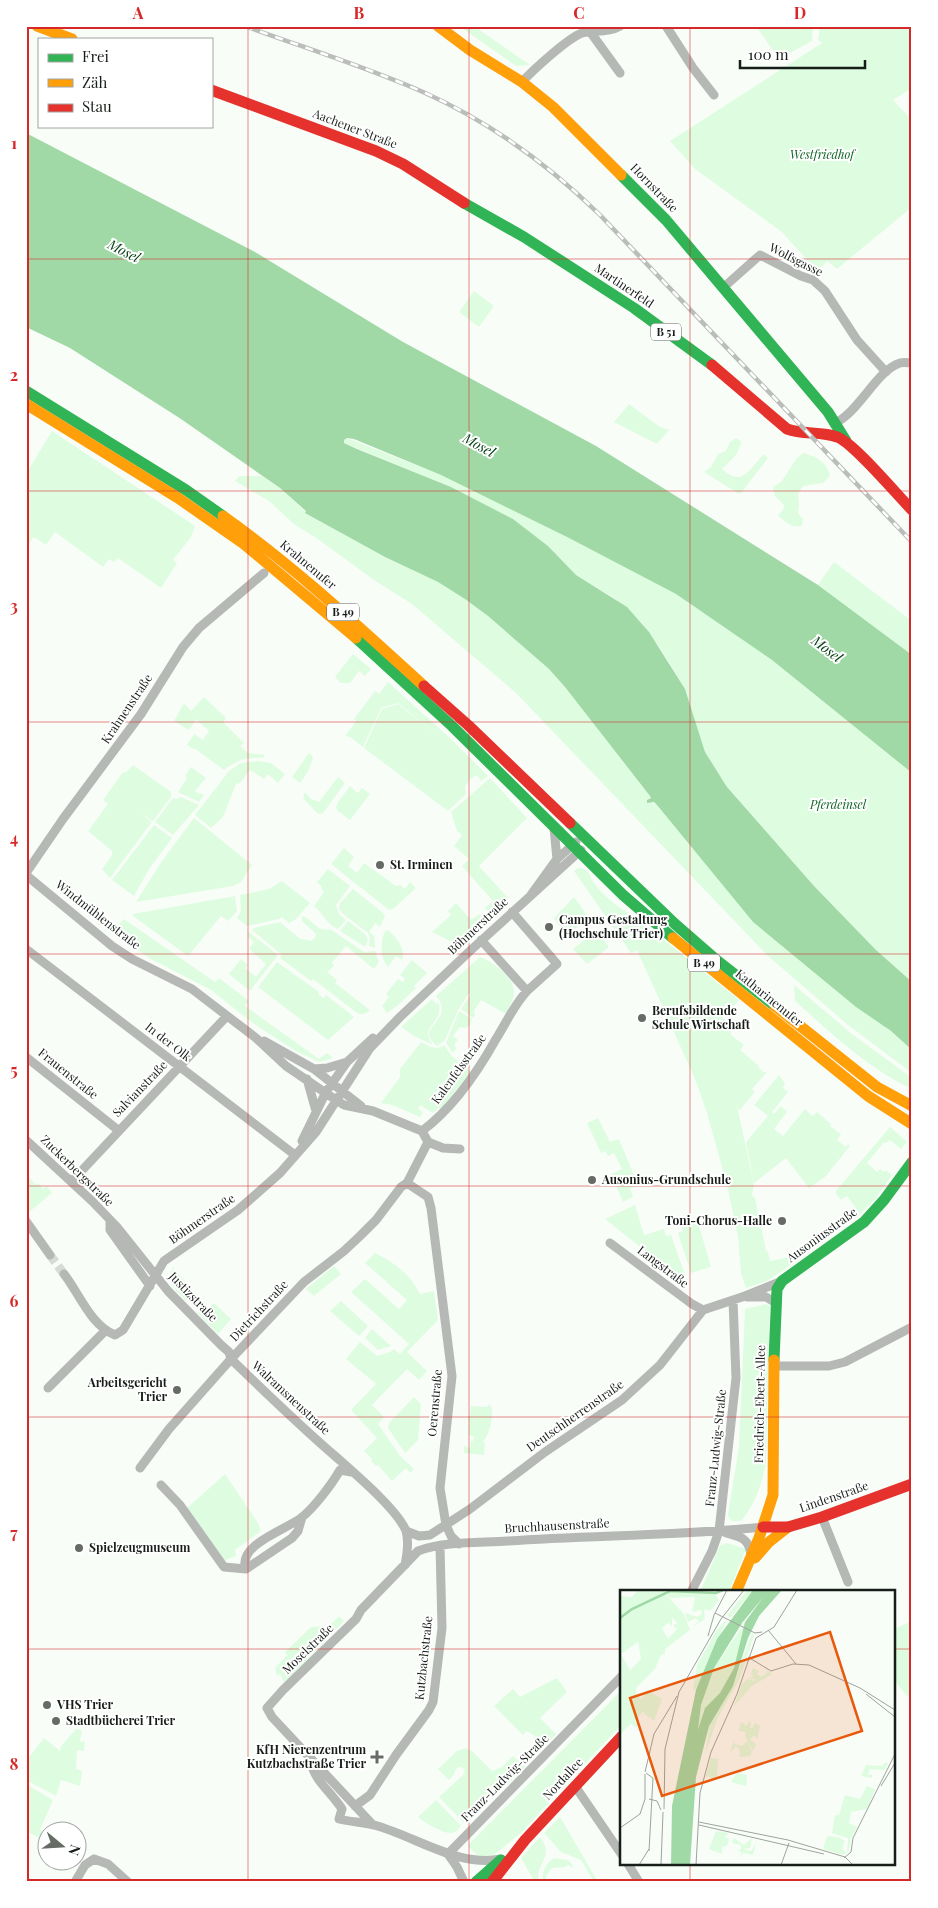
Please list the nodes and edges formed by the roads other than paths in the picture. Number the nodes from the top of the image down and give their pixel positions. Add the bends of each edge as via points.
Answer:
1 (37, 26) edge
2 (438, 26) edge
3 (620, 26) edge
4 (666, 26) edge
5 (588, 29) edge
6 (69, 38) edge
7 (620, 73) dead end
8 (522, 82) junction
9 (212, 90) edge
10 (714, 96) dead end
11 (505, 226) joint
12 (724, 287) junction
13 (912, 363) edge
14 (886, 372) junction
15 (26, 391) edge
16 (26, 404) edge
17 (827, 426) junction
18 (912, 510) edge
19 (264, 573) dead end
20 (554, 828) junction
21 (586, 839) junction
22 (576, 849) junction
23 (557, 859) junction
24 (563, 868) junction
25 (598, 870) junction
26 (26, 874) edge
27 (531, 895) junction
28 (512, 912) junction
29 (481, 940) junction
30 (26, 949) edge
31 (527, 991) junction
32 (227, 1016) junction
33 (400, 1017) junction
34 (256, 1038) junction
35 (26, 1057) edge
36 (347, 1062) junction
37 (179, 1066) junction
38 (314, 1069) junction
39 (307, 1079) junction
40 (332, 1083) junction
41 (342, 1090) junction
42 (326, 1092) junction
43 (336, 1100) junction
44 (912, 1106) edge
45 (363, 1108) junction
46 (316, 1111) junction
47 (911, 1124) edge
48 (118, 1130) junction
49 (422, 1131) junction
50 (26, 1140) edge
51 (428, 1142) junction
52 (460, 1149) dead end
53 (295, 1155) junction
54 (912, 1162) edge
55 (72, 1180) junction
56 (407, 1183) junction
57 (26, 1221) edge
58 (110, 1221) junction
59 (610, 1243) dead end
60 (50, 1255) tunnel mouth
61 (64, 1274) tunnel mouth
62 (156, 1275) junction
63 (782, 1281) junction
64 (150, 1286) junction
65 (745, 1296) junction
66 (733, 1300) junction
67 (776, 1303) junction
68 (703, 1310) junction
69 (912, 1326) edge
70 (106, 1330) junction
71 (231, 1359) junction
72 (774, 1366) junction
73 (48, 1388) dead end
74 (334, 1455) junction
75 (140, 1468) dead end
76 (354, 1473) junction
77 (336, 1478) junction
78 (912, 1484) edge
79 (161, 1485) dead end
80 (773, 1495) junction
81 (302, 1517) junction
82 (822, 1517) junction
83 (446, 1525) junction
84 (763, 1527) junction
85 (784, 1527) junction
86 (406, 1531) junction
87 (719, 1531) junction
88 (459, 1544) junction
89 (440, 1546) junction
90 (752, 1557) junction
91 (405, 1566) junction
92 (747, 1569) junction
93 (246, 1570) junction
94 (848, 1582) dead end
95 (692, 1590) edge
96 (737, 1590) edge
97 (620, 1678) edge
98 (620, 1738) edge
99 (309, 1756) junction
100 (575, 1786) junction
101 (355, 1806) junction
102 (373, 1825) junction
103 (525, 1840) junction
104 (620, 1853) edge
105 (448, 1854) junction
106 (503, 1858) junction
107 (629, 1866) edge
108 (74, 1882) edge
109 (128, 1882) edge
110 (464, 1882) edge
111 (476, 1882) edge
112 (492, 1882) edge
113 (639, 1882) edge

1 - 6 main road
2 - 8 main road, Hornstraße
3 - 5 street via 614,30
4 - 10 street
5 - 7 street
5 - 8 street via 570,40
8 - 12 main road, Hornstraße via 553,107 615,168
9 - 11 main road, Aachener Straße / B 51 via 393,158
11 - 17 main road, Martinerfeld / B 51 via 634,308 702,357 787,428 797,433
12 - 14 street, Wolfsgasse via 760,255 813,280 825,291 857,340
12 - 17 main road, Hornstraße via 820,403
13 - 14 street via 901,362
14 - 17 street via 840,421
15 - 21 main road, Krahnenufer / B 49 via 186,490 257,540 468,725
16 - 20 main road, Krahnenufer / B 49 via 178,498 244,544 409,686
17 - 18 main road, B 51 via 834,435 846,441
19 - 26 street, Krahnenstraße via 199,628 183,647 141,714 62,819
20 - 22 main road, Krahnenufer / B 49
20 - 23 street
21 - 22 street, Böhmerstraße via 580,839
21 - 44 main road, Katharinenufer / B 49 via 714,958 877,1087
22 - 23 street, Böhmerstraße
22 - 24 street, Böhmerstraße
22 - 25 main road, Katharinenufer / B 49
23 - 27 street, Böhmerstraße
24 - 25 street via 582,864
24 - 27 street, Böhmerstraße
25 - 47 main road, Katharinenufer / B 49 via 656,924 734,988 868,1096
26 - 32 street, Windmühlenstraße via 112,946 184,984
27 - 28 street, Böhmerstraße
28 - 29 street, Böhmerstraße
28 - 31 street, Kalenfelsstraße via 557,964
29 - 31 street
29 - 33 street, Böhmerstraße
30 - 37 street, In der Olk
31 - 49 street, Kalenfelsstraße via 486,1058 458,1096 437,1120
32 - 34 street, Windmühlenstraße
32 - 37 street, Salvianstraße
33 - 36 street, Böhmerstraße via 383,1028
33 - 41 street, Böhmerstraße via 370,1048
34 - 38 street, Windmühlenstraße
34 - 39 street, Windmühlenstraße via 286,1066
35 - 48 street, Frauenstraße
36 - 38 street
36 - 40 street, Böhmerstraße
37 - 48 street, Salvianstraße
37 - 53 street, In der Olk
38 - 40 street, Windmühlenstraße
39 - 42 street, Windmühlenstraße
39 - 46 street
40 - 41 street, Windmühlenstraße
40 - 42 street, Böhmerstraße
41 - 43 street, Böhmerstraße
41 - 45 street, Windmühlenstraße
42 - 43 street, Windmühlenstraße
42 - 46 street, Böhmerstraße
43 - 45 street via 344,1105
43 - 53 street, Böhmerstraße via 316,1132
45 - 49 street
46 - 53 street, Böhmerstraße
48 - 55 street, Salvianstraße
49 - 51 street
50 - 55 street, Zuckerbergstraße
51 - 52 street via 443,1148
51 - 56 street, Dietrichstraße
53 - 62 street, Böhmerstraße via 280,1173 238,1210 164,1261
54 - 63 main road, Ausoniusstraße via 864,1222
55 - 58 street, Zuckerbergstraße
56 - 71 street, Dietrichstraße via 360,1236 304,1282
56 - 83 street, Oerenstraße via 429,1200 452,1376 440,1488
57 - 60 street
58 - 62 street, Zuckerbergstraße
58 - 64 street, Zuckerbergstraße via 110,1230
59 - 68 street, Langstraße
61 - 70 street via 84,1305
62 - 64 street, Böhmerstraße
62 - 71 street, Justizstraße via 229,1352
63 - 65 street
63 - 67 main road, Friedrich-Ebert-Allee via 777,1289
64 - 70 street, Böhmerstraße via 126,1326 115,1335
65 - 66 street
65 - 67 street via 766,1297
66 - 68 street
66 - 87 street, Franz-Ludwig-Straße via 736,1378
67 - 72 main road, Friedrich-Ebert-Allee
68 - 83 street, Deutschherrenstraße via 660,1365 622,1400
69 - 72 street via 845,1362 829,1366
70 - 73 street
71 - 74 street, Walramsneustraße
71 - 75 street, Dietrichstraße via 169,1429
72 - 80 main road, Friedrich-Ebert-Allee
74 - 76 street, Walramsneustraße
74 - 77 street via 338,1466
76 - 77 street via 340,1470
76 - 86 street, Walramsneustraße via 394,1513
77 - 81 street
78 - 82 main road, Lindenstraße
79 - 93 street via 180,1504 224,1567
80 - 84 main road, Friedrich-Ebert-Allee
80 - 85 main road via 773,1516 776,1524
81 - 93 street via 292,1538
81 - 93 street via 250,1550 244,1560
82 - 85 main road, Lindenstraße
82 - 94 street
83 - 86 street, Deutschherrenstraße via 430,1536
83 - 88 street, Oerenstraße
84 - 85 main road, Lindenstraße
84 - 87 street, Bruchhausenstraße
84 - 90 main road
85 - 92 main road
86 - 91 street
87 - 88 street, Bruchhausenstraße
87 - 90 street, Bruchhausenstraße via 747,1541
87 - 95 street, Franz-Ludwig-Straße
88 - 89 street, Bruchhausenstraße
89 - 91 street, Bruchhausenstraße via 418,1551
89 - 101 street, Kutzbachstraße via 442,1628 433,1702 370,1795
90 - 92 main road
91 - 99 street, Moselstraße via 267,1708
92 - 96 main road
97 - 105 street, Franz-Ludwig-Straße
98 - 100 main road, Nordallee
99 - 101 street
99 - 102 street via 317,1780 342,1809 340,1819
100 - 103 main road, Nordallee
100 - 104 street
101 - 102 street
102 - 105 street
103 - 106 main road, Nordallee
103 - 112 main road, Nordallee
105 - 106 street via 482,1862
105 - 110 street
106 - 111 main road, Nordallee
107 - 113 street
108 - 109 street via 94,1855

